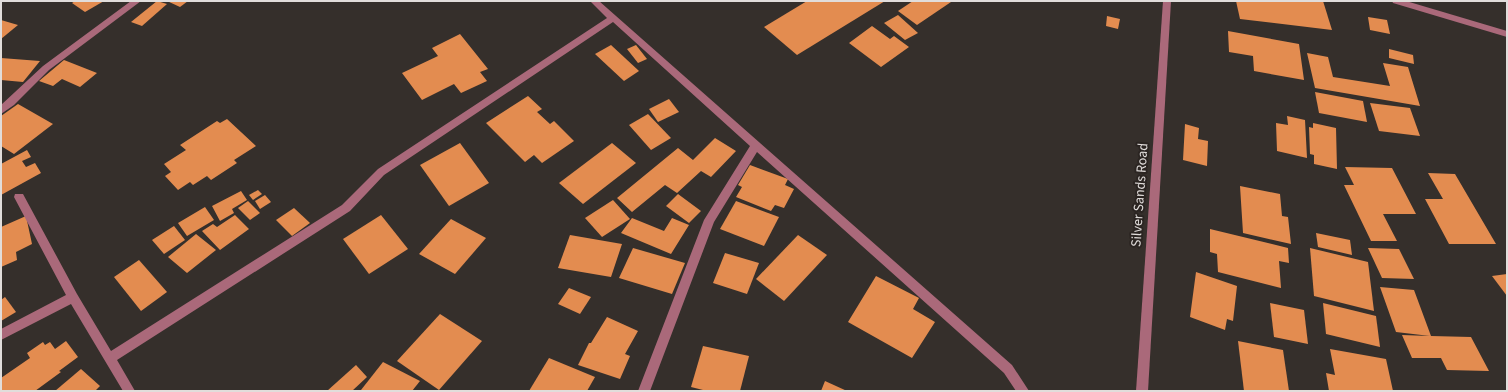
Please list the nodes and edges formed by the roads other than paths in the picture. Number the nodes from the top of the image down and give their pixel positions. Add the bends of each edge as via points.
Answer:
1 (137, 1) edge
2 (594, 1) edge
3 (1167, 1) edge
4 (1396, 1) edge
5 (613, 18) junction
6 (1507, 34) edge
7 (1, 110) edge
8 (756, 146) junction
9 (19, 197) dead end
10 (73, 297) junction
11 (1, 335) edge
12 (110, 358) junction
13 (129, 391) edge
14 (644, 391) edge
15 (1023, 391) edge
16 (1142, 391) edge

1 - 7 street via 46,68
2 - 5 street
3 - 16 street, Silver Sands Road
4 - 6 street
5 - 8 street
5 - 12 street via 417,146 381,172 346,208
8 - 14 street via 709,220
8 - 15 street via 1008,369
9 - 10 street
10 - 11 street
10 - 12 street
12 - 13 street

